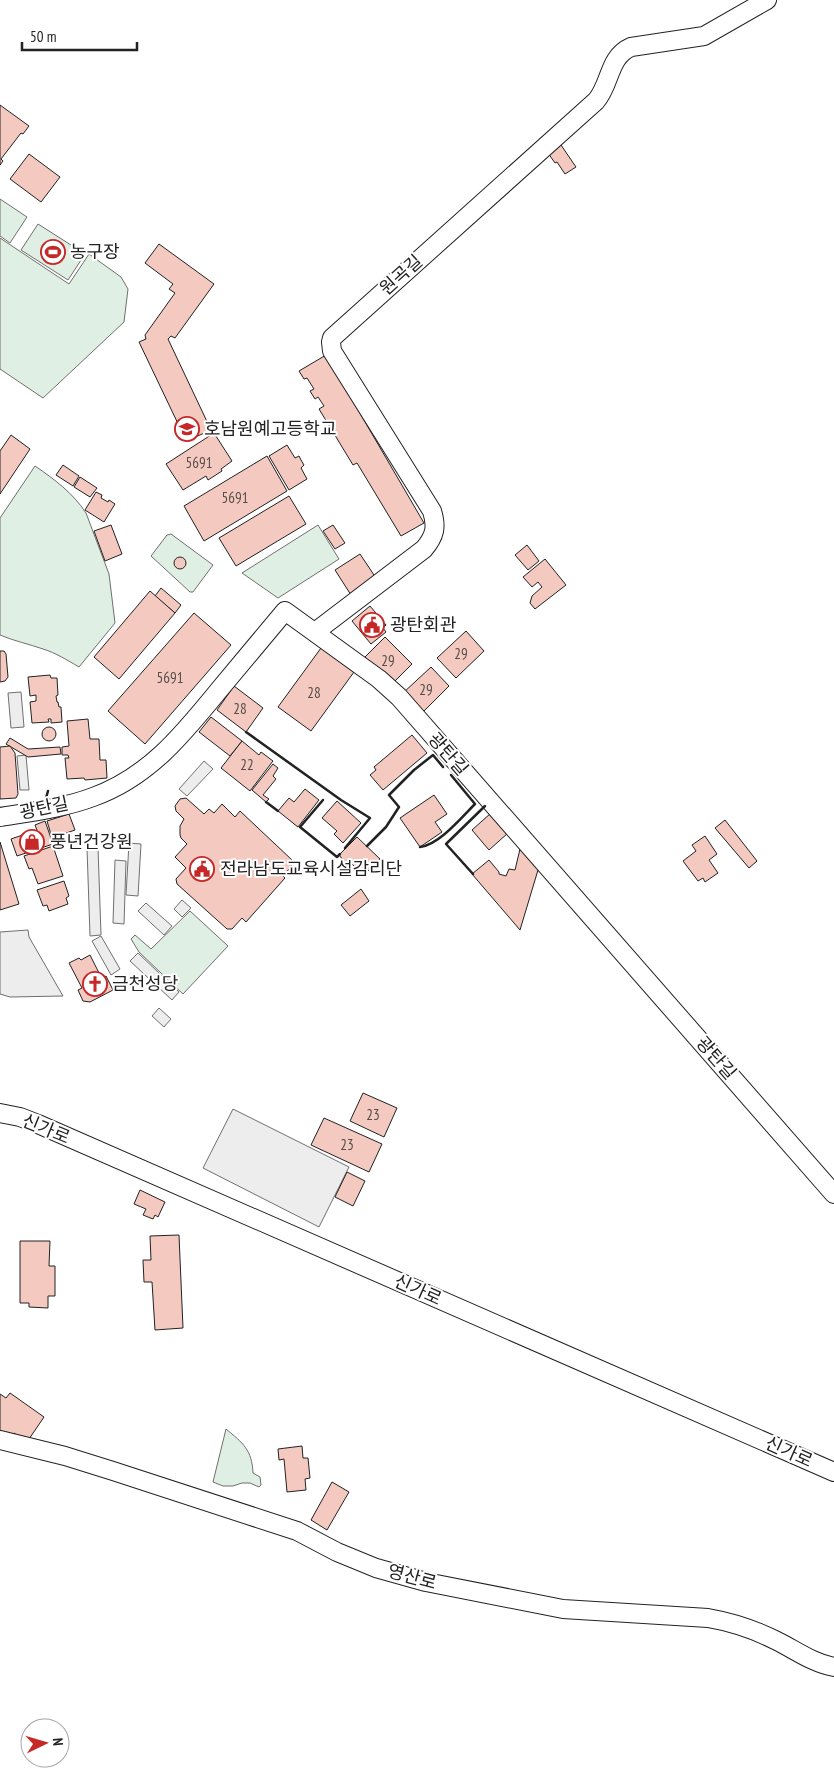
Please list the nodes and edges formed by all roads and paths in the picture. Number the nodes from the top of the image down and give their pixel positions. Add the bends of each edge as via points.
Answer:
1 (767, 0) edge
2 (315, 632) junction
3 (0, 817) edge
4 (0, 1113) edge
5 (834, 1194) edge
6 (0, 1440) edge
7 (834, 1472) edge
8 (834, 1668) edge

1 - 2 street, 원곡길 via 704,36 622,52 596,101 332,338 332,351 432,511 436,530 424,549
2 - 3 street, 광탄길 via 285,611 184,734 132,779 92,798
2 - 5 street, 광탄길 via 399,697
4 - 7 street, 신가로 via 38,1124
6 - 8 street, 영산로 via 105,1468 297,1531 376,1568 426,1582 563,1609 728,1622

